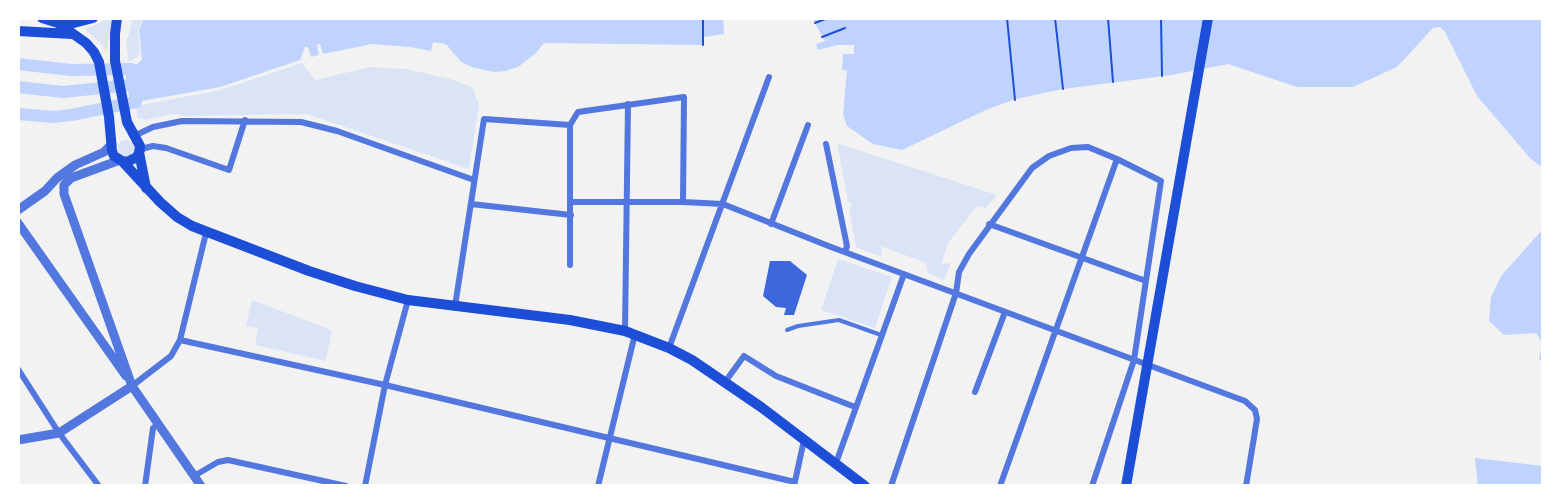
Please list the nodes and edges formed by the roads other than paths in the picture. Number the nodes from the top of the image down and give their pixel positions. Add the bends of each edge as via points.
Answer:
1 (42, 18) edge
2 (93, 18) edge
3 (117, 18) edge
4 (1208, 18) edge
5 (58, 24) junction
6 (18, 31) edge
7 (45, 31) junction
8 (72, 34) junction
9 (769, 77) dead end
10 (628, 104) junction
11 (245, 120) junction
12 (808, 124) dead end
13 (570, 125) junction
14 (134, 136) junction
15 (112, 144) junction
16 (826, 144) dead end
17 (139, 152) junction
18 (1117, 159) junction
19 (122, 161) junction
20 (474, 180) junction
21 (146, 189) junction
22 (45, 191) junction
23 (64, 194) junction
24 (628, 201) junction
25 (571, 202) junction
26 (683, 202) junction
27 (471, 204) junction
28 (723, 204) junction
29 (18, 210) edge
30 (571, 215) junction
31 (18, 223) edge
32 (771, 224) junction
33 (989, 224) junction
34 (206, 233) junction
35 (845, 252) junction
36 (1081, 258) junction
37 (570, 265) dead end
38 (904, 274) junction
39 (1146, 281) junction
40 (956, 293) junction
41 (408, 300) junction
42 (455, 306) junction
43 (1005, 312) junction
44 (787, 330) dead end
45 (1057, 330) junction
46 (630, 333) junction
47 (114, 335) junction
48 (881, 335) junction
49 (180, 340) junction
50 (102, 342) junction
51 (669, 348) junction
52 (1134, 360) junction
53 (18, 369) edge
54 (725, 382) junction
55 (385, 385) junction
56 (132, 386) junction
57 (975, 392) dead end
58 (855, 407) junction
59 (158, 424) junction
60 (59, 433) junction
61 (609, 439) junction
62 (18, 440) edge
63 (805, 440) junction
64 (836, 463) junction
65 (194, 476) junction
66 (795, 484) edge
67 (99, 486) edge
68 (145, 486) edge
69 (201, 486) edge
70 (346, 486) edge
71 (365, 486) edge
72 (598, 486) edge
73 (865, 486) edge
74 (891, 486) edge
75 (1000, 486) edge
76 (1092, 486) edge
77 (1126, 486) edge
78 (1246, 486) edge

1 - 5 main road
2 - 5 main road
3 - 14 main road via 115,61 127,122
4 - 77 main road
5 - 7 main road
5 - 8 main road
6 - 7 main road
7 - 8 main road
8 - 15 main road via 86,43 99,62
9 - 28 street
10 - 13 street via 578,112
10 - 24 street
10 - 26 street via 684,97
11 - 14 street via 182,121
11 - 17 street via 229,170 166,148 153,146
11 - 20 street via 324,127
12 - 32 street
13 - 20 street via 484,119
13 - 25 street
14 - 15 main road via 119,135
14 - 17 main road
15 - 19 main road via 114,156
15 - 22 street via 66,172
16 - 35 street via 847,246
17 - 19 main road via 131,161
17 - 21 main road
18 - 33 street via 1088,147 1049,156 1032,168
18 - 36 street
18 - 39 street via 1161,181
19 - 21 main road
19 - 23 street via 71,178 64,184
20 - 27 street
21 - 34 main road via 177,217
22 - 23 street
22 - 29 street
23 - 47 street
24 - 25 street
24 - 26 street
24 - 46 street
25 - 30 street
26 - 28 street
27 - 30 street
27 - 42 street
28 - 32 street
28 - 51 street
30 - 37 street
31 - 50 street
32 - 35 street
33 - 36 street
33 - 40 street via 959,272
34 - 41 main road via 326,276
34 - 49 street
35 - 38 street
36 - 39 street
36 - 45 street
38 - 40 street
38 - 48 street
39 - 52 street
40 - 43 street
40 - 74 street
41 - 42 main road
41 - 55 street
42 - 46 main road via 570,320
43 - 45 street
43 - 57 street
44 - 48 lane via 839,320
45 - 52 street
45 - 75 street
46 - 51 main road
46 - 61 street
47 - 50 street
47 - 56 street
48 - 58 street
49 - 55 street
49 - 56 street via 171,356
50 - 56 street
51 - 54 main road
52 - 76 street
52 - 78 street via 1250,405 1257,422
53 - 60 street
54 - 58 street via 744,356 776,376
54 - 63 main road
55 - 61 street
55 - 71 street
56 - 59 street
56 - 60 street
58 - 64 street
59 - 65 street
59 - 68 street via 153,428
60 - 62 street
60 - 67 street
61 - 66 street
61 - 72 street
63 - 64 main road
63 - 66 street
64 - 73 main road
65 - 69 street
65 - 70 street via 228,460

